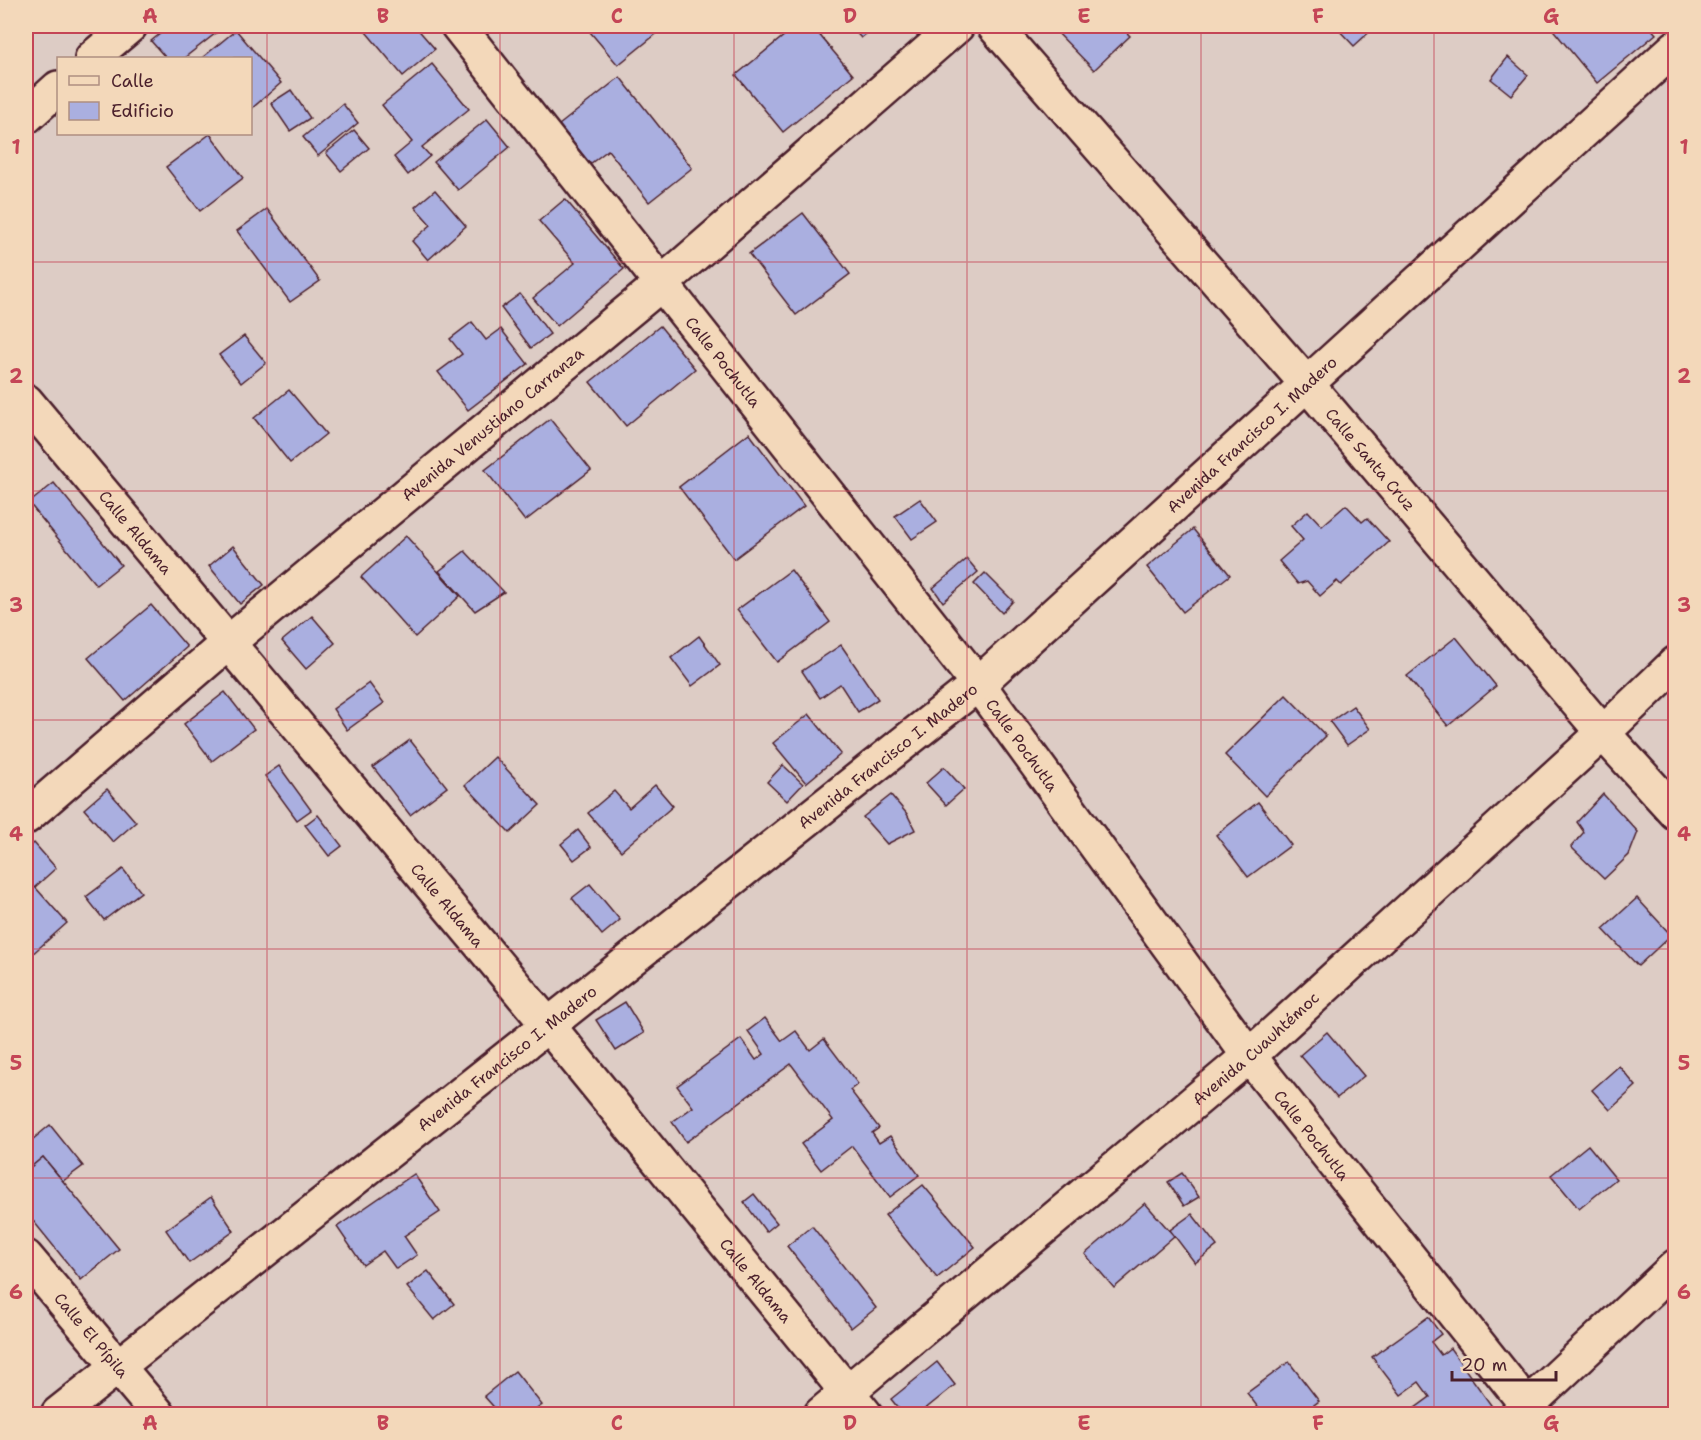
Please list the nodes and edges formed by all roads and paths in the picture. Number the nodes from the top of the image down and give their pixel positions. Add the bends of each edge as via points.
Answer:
1 (130, 26) edge
2 (458, 26) edge
3 (957, 26) edge
4 (994, 26) edge
5 (1676, 47) edge
6 (93, 57) edge
7 (57, 89) edge
8 (26, 117) edge
9 (661, 284) junction
10 (1306, 383) junction
11 (26, 401) edge
12 (229, 642) junction
13 (1676, 663) edge
14 (978, 684) junction
15 (1603, 733) junction
16 (1676, 813) edge
17 (26, 818) edge
18 (547, 1024) junction
19 (1249, 1056) junction
20 (26, 1257) edge
21 (1676, 1266) edge
22 (116, 1368) junction
23 (856, 1404) edge
24 (1526, 1412) edge
25 (58, 1414) edge
26 (158, 1414) edge
27 (821, 1414) edge

1 - 6 street
2 - 9 street, Calle Pochutla
3 - 9 street, Avenida Venustiano Carranza
4 - 10 street, Calle Santa Cruz
5 - 10 street, Avenida Francisco I. Madero
7 - 8 street
9 - 12 street, Avenida Venustiano Carranza
9 - 14 street, Calle Pochutla
10 - 14 street, Avenida Francisco I. Madero
10 - 15 street, Calle Santa Cruz
11 - 12 street, Calle Aldama
12 - 17 street, Avenida Venustiano Carranza
12 - 18 street, Calle Aldama
13 - 15 street, Avenida Cuauhtémoc
14 - 18 street, Avenida Francisco I. Madero
14 - 19 street, Calle Pochutla
15 - 16 street, Calle Santa Cruz
15 - 19 street, Avenida Cuauhtémoc
18 - 22 street, Avenida Francisco I. Madero
18 - 23 street, Calle Aldama
19 - 23 street, Avenida Cuauhtémoc
19 - 24 street, Calle Pochutla
20 - 22 street, Calle El Pípila
21 - 24 street
22 - 25 street, Avenida Francisco I. Madero
22 - 26 street, Calle El Pípila
23 - 27 street, Avenida Cuauhtémoc

